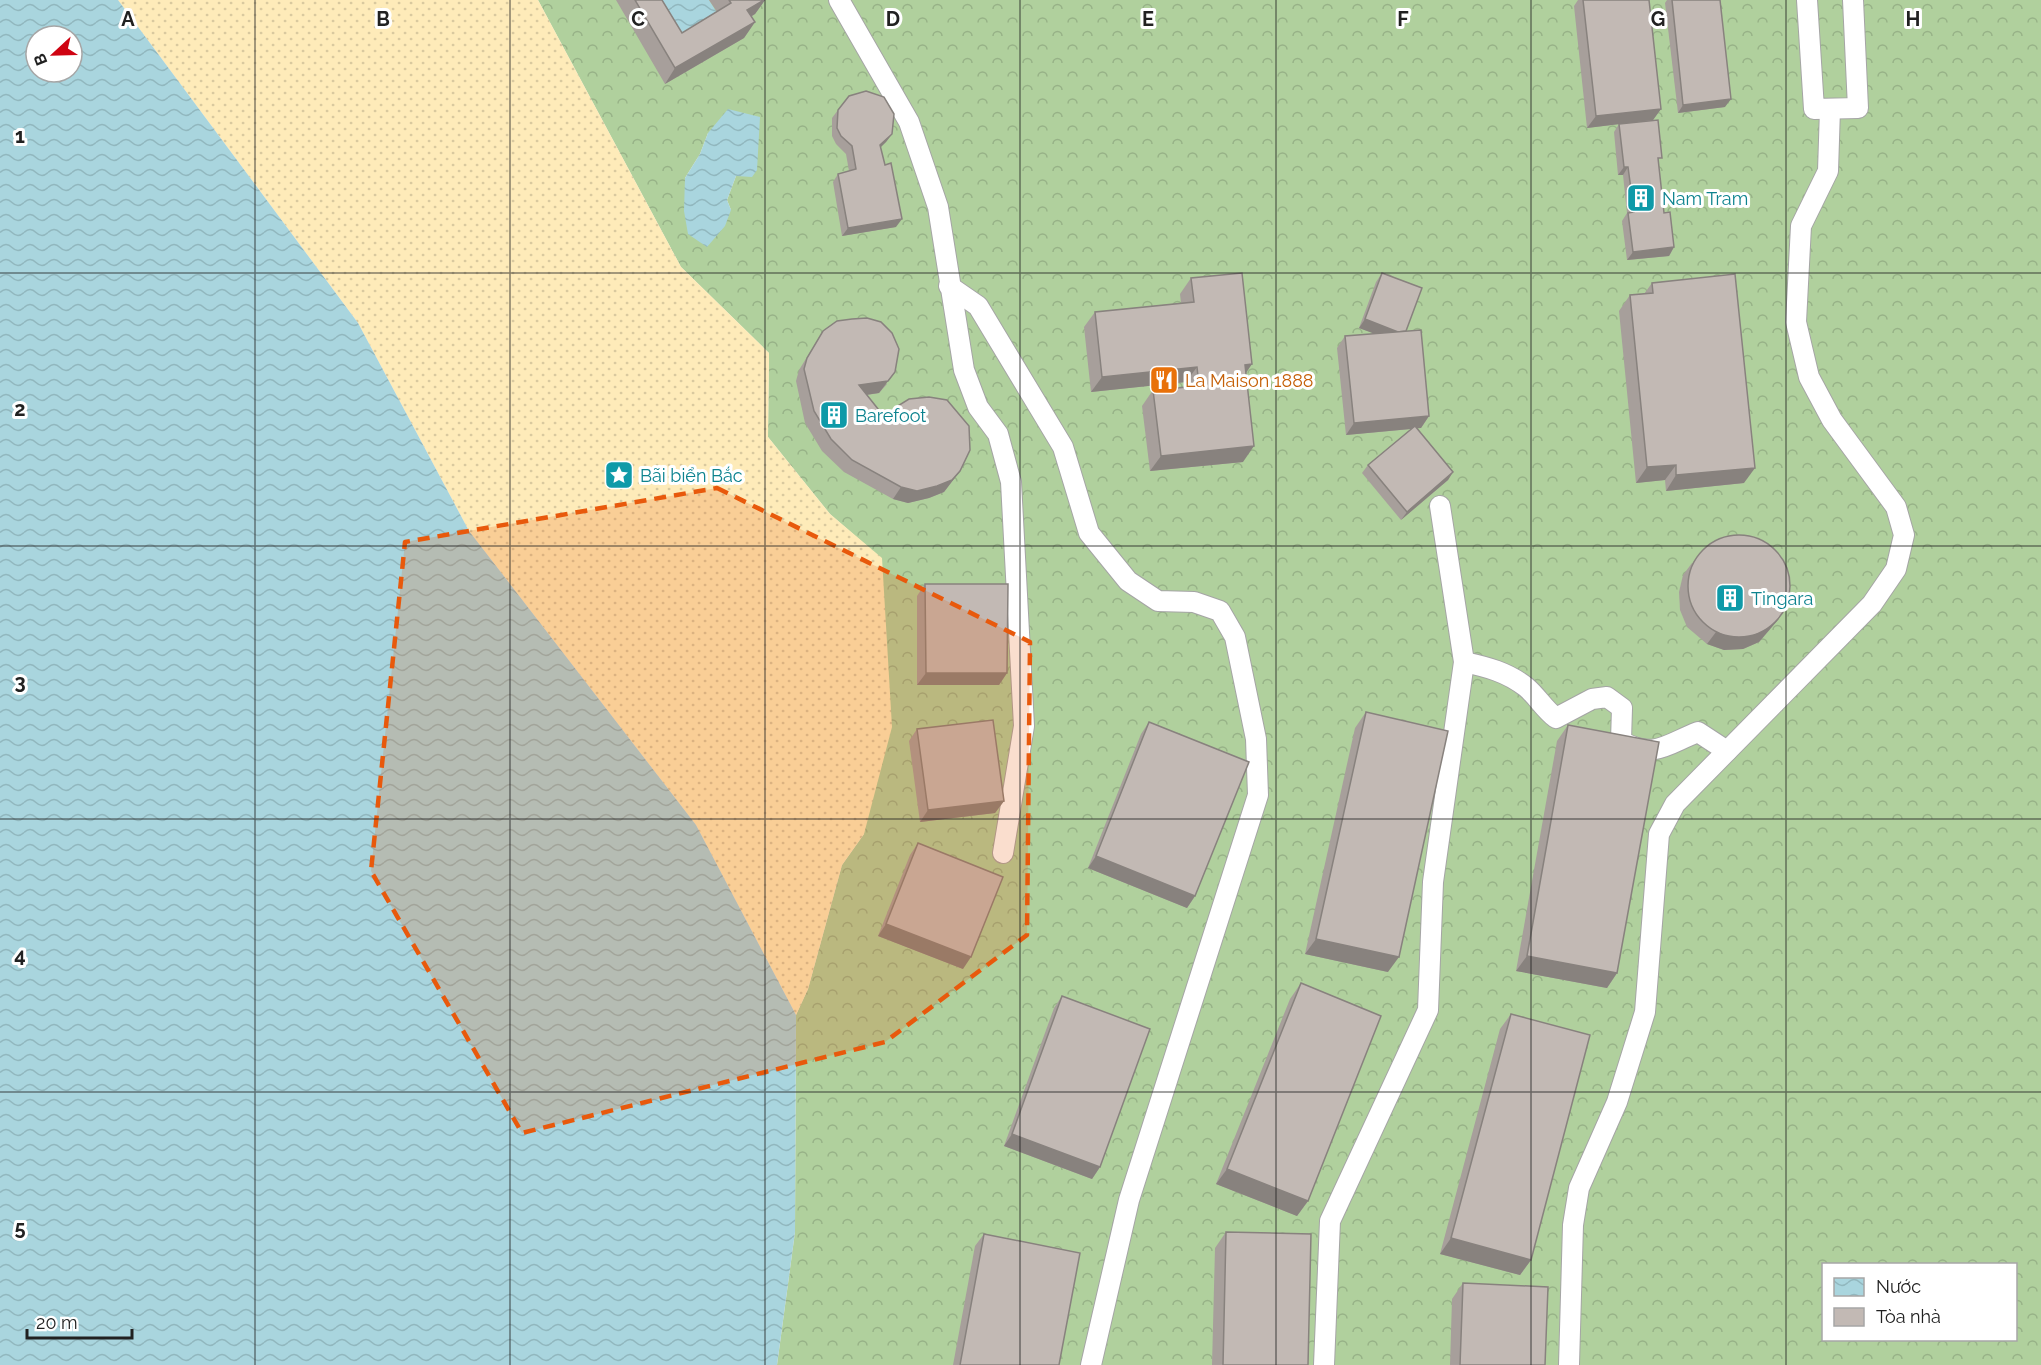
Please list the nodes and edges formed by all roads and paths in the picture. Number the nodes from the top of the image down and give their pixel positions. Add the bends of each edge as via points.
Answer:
1 (839, 0) edge
2 (1808, 0) edge
3 (1853, 0) edge
4 (1830, 109) junction
5 (949, 286) junction
6 (1440, 506) dead end
7 (1464, 662) junction
8 (1727, 751) junction
9 (1003, 853) dead end
10 (1091, 1365) edge
11 (1324, 1365) edge
12 (1569, 1365) edge

1 - 5 lane via 909,122 938,207
2 - 4 lane via 1814,109
3 - 4 lane via 1858,108
4 - 8 lane via 1828,171 1801,226 1796,322 1809,377 1832,420 1896,507 1904,535 1896,569 1872,604
5 - 9 lane via 963,370 978,407 998,434 1011,482 1024,726
5 - 10 lane via 978,306 1063,447 1089,533 1128,581 1158,601 1194,602 1220,611 1235,637 1256,739 1258,795 1129,1200
6 - 7 lane
7 - 8 lane via 1500,670 1528,687 1556,718 1592,699 1607,697 1622,708 1621,741 1632,747 1656,752 1698,732
7 - 11 lane via 1433,882 1428,1010 1330,1221
8 - 12 lane via 1675,804 1659,834 1645,1012 1617,1102 1579,1188 1573,1225

